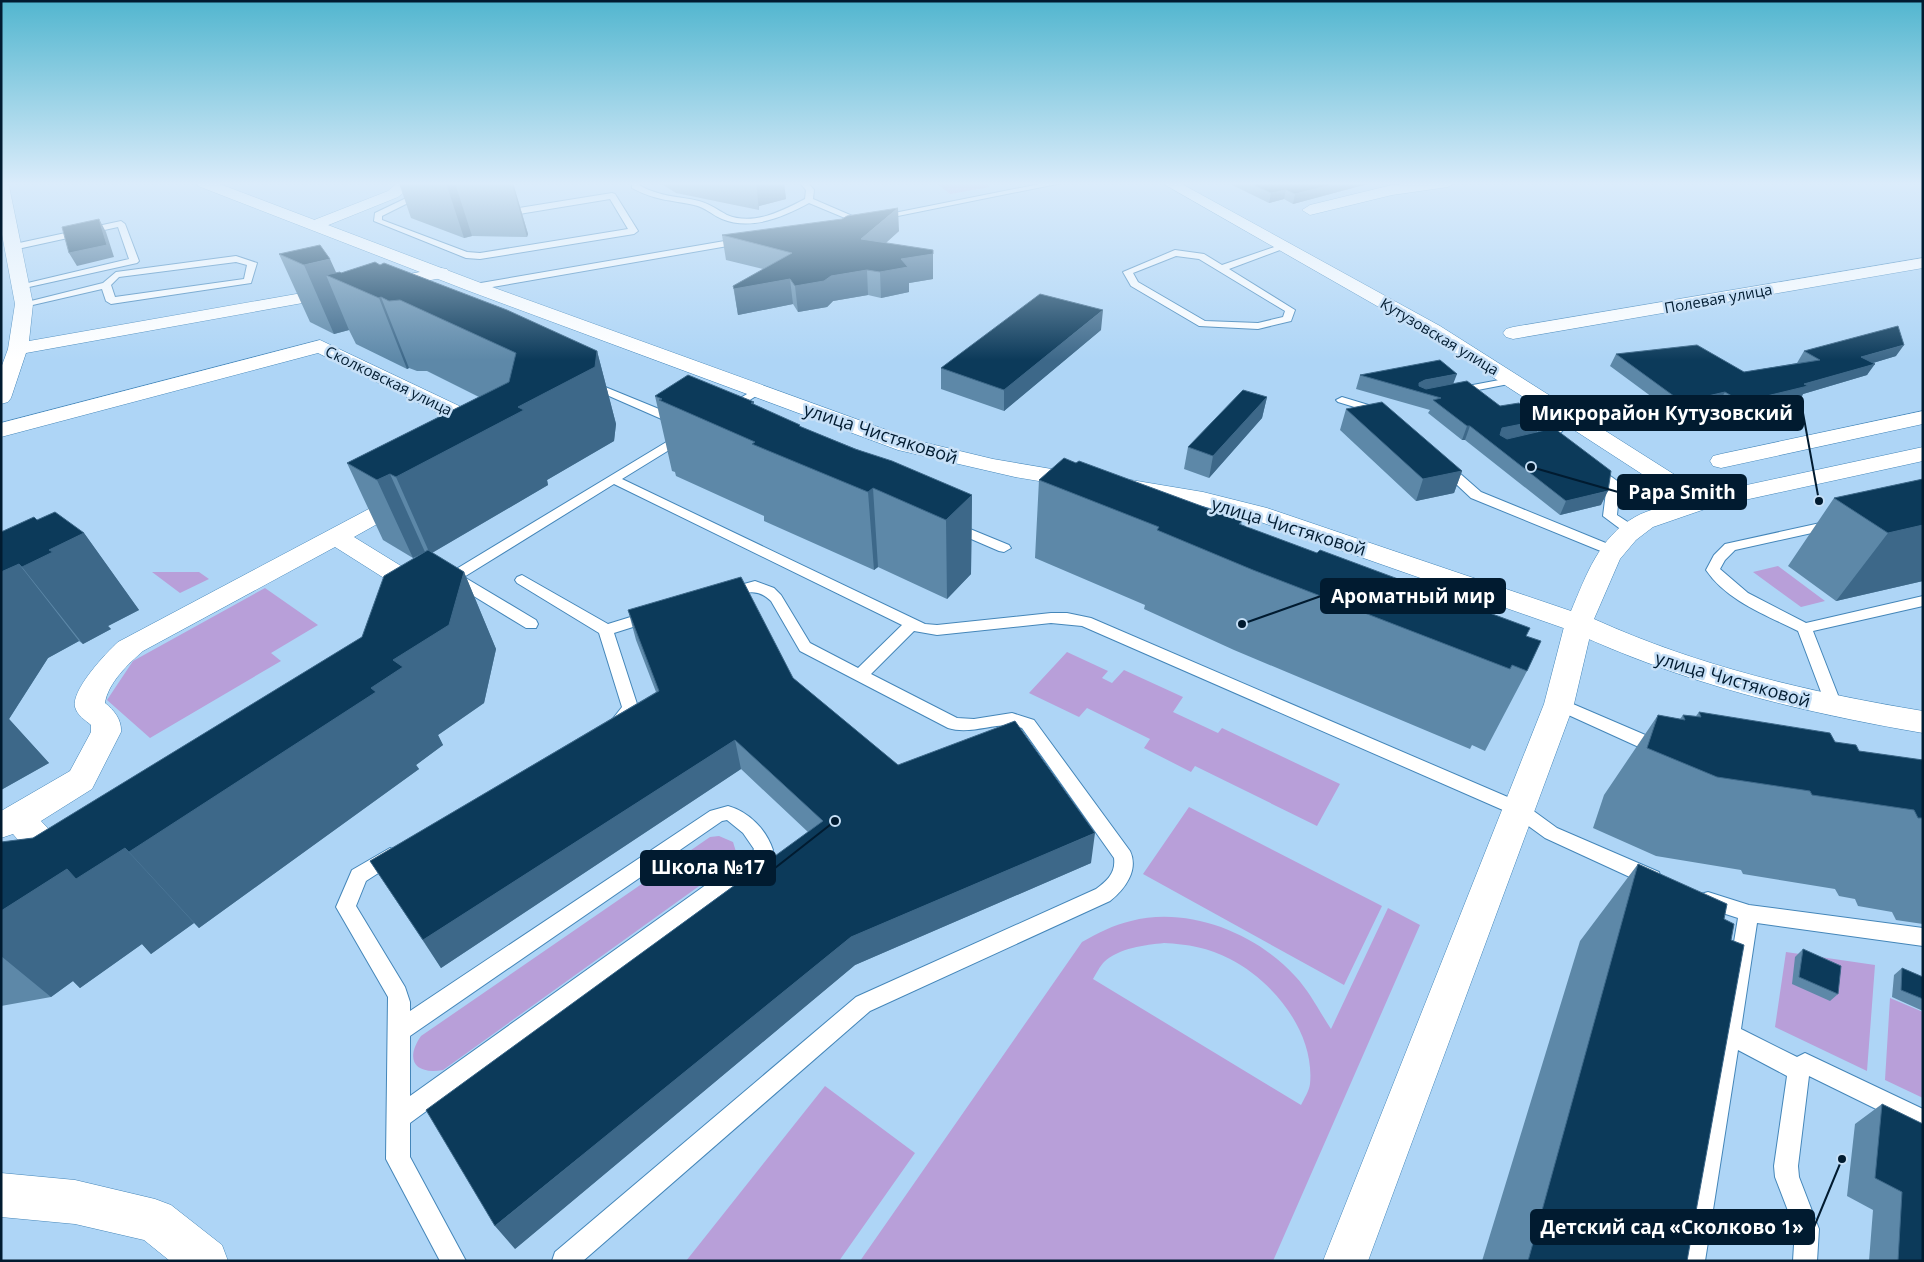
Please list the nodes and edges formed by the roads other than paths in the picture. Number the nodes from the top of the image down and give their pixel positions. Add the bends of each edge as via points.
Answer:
1 (12, 242) edge
2 (33, 242) edge
3 (127, 242) edge
4 (358, 242) edge
5 (434, 242) edge
6 (567, 242) edge
7 (737, 242) edge
8 (1274, 242) edge
9 (13, 246) junction
10 (1283, 247) junction
11 (1923, 263) edge
12 (1221, 268) junction
13 (441, 273) junction
14 (106, 285) junction
15 (20, 286) junction
16 (475, 287) junction
17 (24, 304) junction
18 (1513, 333) dead end
19 (347, 338) edge
20 (320, 346) junction
21 (12, 358) edge
22 (576, 378) edge
23 (1514, 380) junction
24 (757, 391) junction
25 (1450, 393) edge
26 (1, 398) edge
27 (1342, 400) dead end
28 (717, 415) edge
29 (1389, 418) edge
30 (1923, 418) edge
31 (1580, 423) junction
32 (1, 430) edge
33 (505, 436) edge
34 (1526, 442) edge
35 (1923, 454) edge
36 (1433, 456) edge
37 (1583, 460) edge
38 (1721, 461) dead end
39 (613, 479) junction
40 (427, 487) edge
41 (1701, 502) junction
42 (942, 521) edge
43 (1852, 521) edge
44 (1632, 531) junction
45 (332, 539) junction
46 (1004, 548) dead end
47 (1613, 551) junction
48 (453, 577) junction
49 (522, 580) dead end
50 (709, 599) edge
51 (416, 600) joint
52 (1923, 601) edge
53 (672, 610) edge
54 (531, 624) dead end
55 (1579, 624) junction
56 (911, 625) junction
57 (1804, 628) junction
58 (606, 630) junction
59 (859, 676) junction
60 (1559, 704) junction
61 (1836, 708) junction
62 (1923, 722) edge
63 (606, 729) edge
64 (1674, 754) edge
65 (1518, 809) junction
66 (10, 822) edge
67 (410, 845) edge
68 (93, 850) edge
69 (1670, 886) edge
70 (1688, 893) edge
71 (1750, 913) junction
72 (1923, 937) edge
73 (399, 1031) junction
74 (1730, 1035) junction
75 (1800, 1070) junction
76 (398, 1118) junction
77 (1923, 1121) edge
78 (1, 1195) edge
79 (206, 1261) edge
80 (454, 1261) edge
81 (564, 1261) edge
82 (1345, 1261) edge
83 (1693, 1261) edge
84 (1804, 1261) edge

1 - 9 street
2 - 9 lane
3 - 15 lane via 134,261
4 - 13 street, улица Чистяковой
5 - 6 lane via 480,256
7 - 16 lane
8 - 10 street, Кутузовская улица
9 - 15 street
10 - 12 lane
10 - 23 street, Кутузовская улица via 1433,330
11 - 18 street, Полевая улица
12 - 12 lane via 1290,310 1287,319 1258,326 1203,324 1134,284 1128,272 1175,253 1200,256
13 - 16 street, улица Чистяковой
13 - 21 street
14 - 14 lane via 110,301 248,281 252,263 236,259 116,275
14 - 17 lane
15 - 17 street
16 - 24 street, улица Чистяковой
17 - 21 street
19 - 20 street
20 - 32 street, Сколковская улица
20 - 33 street, Сколковская улица
21 - 26 street
22 - 39 lane via 695,429
23 - 25 lane
23 - 31 street, Кутузовская улица
24 - 28 lane
24 - 55 street, улица Чистяковой via 906,445 1023,473 1203,499 1258,513
27 - 29 lane via 1382,412
30 - 38 street
31 - 34 lane via 1559,428 1555,439
31 - 41 street, Кутузовская улица
35 - 41 street
36 - 47 lane via 1476,495
37 - 44 lane via 1614,483 1610,516
39 - 48 lane
39 - 56 lane
40 - 45 street
41 - 44 street via 1644,522
42 - 46 lane
43 - 57 lane via 1730,547 1713,570 1721,581 1738,593
44 - 47 street
45 - 51 street via 340,540
45 - 66 street via 124,649 89,699 90,708 107,726 81,780
47 - 55 street
48 - 51 lane
48 - 54 lane
49 - 58 lane
50 - 59 lane via 755,586 769,591 805,648
52 - 57 lane
53 - 58 lane
55 - 60 street
55 - 61 street, улица Чистяковой via 1624,646 1712,676
56 - 59 lane
56 - 65 lane via 937,630 1051,618 1086,622
57 - 61 lane
58 - 63 lane via 630,707 623,719
59 - 81 lane via 954,724 976,727 1012,718 1028,724 1123,856 1123,873 1103,895 863,1004
60 - 64 lane
60 - 65 street
61 - 62 street, улица Чистяковой
65 - 69 lane via 1551,833
65 - 82 street
66 - 68 street via 53,854
67 - 73 lane via 359,876 347,903 347,912 395,987 400,1002
70 - 71 lane
71 - 72 lane
71 - 74 lane
73 - 76 lane
73 - 76 lane via 716,816 726,813 736,816 763,842 764,850 759,858
74 - 75 lane
74 - 83 lane
75 - 77 lane via 1805,1064 1816,1068
75 - 84 lane via 1786,1166 1787,1177 1807,1228
76 - 80 lane via 398,1160
78 - 79 street via 75,1202 155,1221

